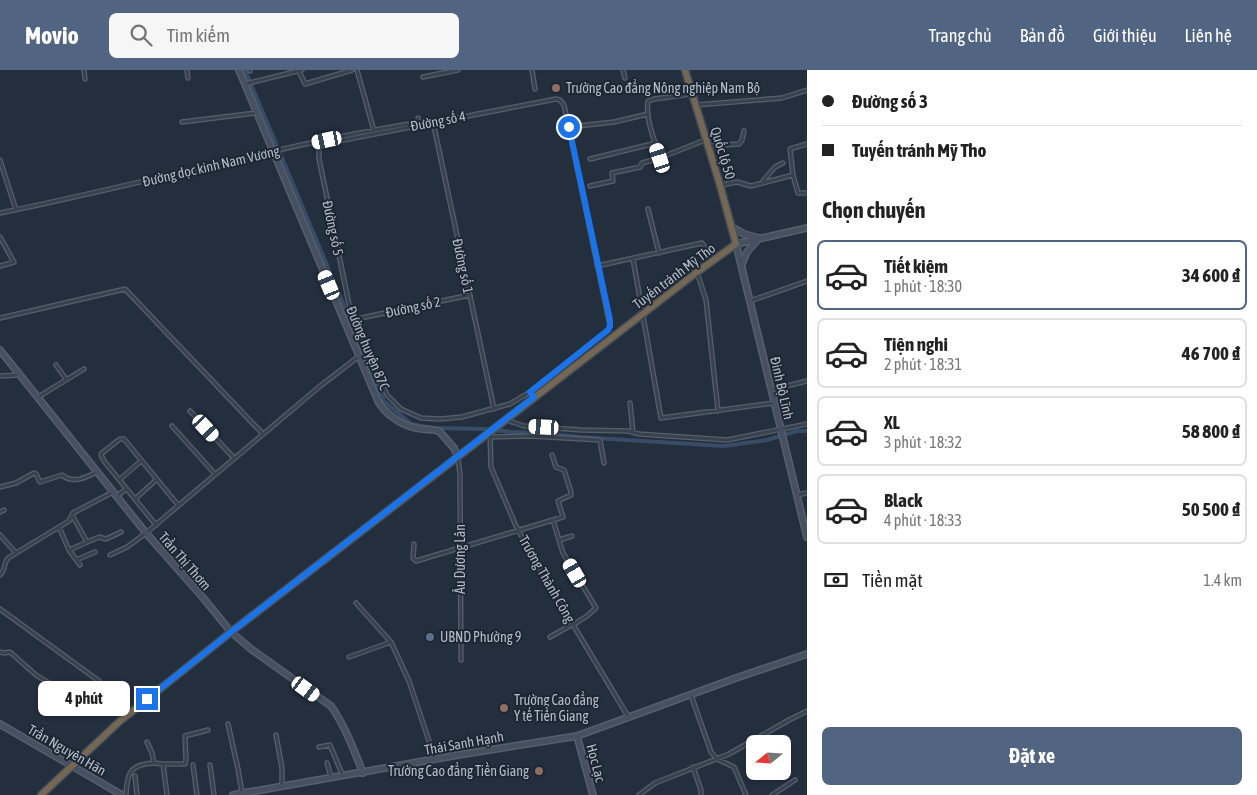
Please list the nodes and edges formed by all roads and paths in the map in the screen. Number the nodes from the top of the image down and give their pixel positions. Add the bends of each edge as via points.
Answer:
1 (84, 70) edge
2 (187, 70) edge
3 (239, 70) edge
4 (301, 70) edge
5 (352, 70) edge
6 (357, 70) edge
7 (458, 70) edge
8 (532, 70) edge
9 (623, 70) edge
10 (685, 70) edge
11 (423, 77) dead end
12 (188, 78) dead end
13 (624, 78) dead end
14 (85, 79) dead end
15 (248, 83) junction
16 (535, 89) dead end
17 (807, 90) edge
18 (692, 94) junction
19 (695, 105) junction
20 (257, 113) junction
21 (648, 114) junction
22 (418, 118) dead end
23 (182, 122) dead end
24 (433, 122) junction
25 (569, 127) junction
26 (374, 131) junction
27 (744, 131) dead end
28 (656, 143) junction
29 (707, 143) junction
30 (807, 144) edge
31 (319, 148) joint
32 (278, 151) junction
33 (660, 158) junction
34 (590, 159) dead end
35 (0, 160) edge
36 (783, 162) dead end
37 (793, 175) junction
38 (763, 182) junction
39 (720, 185) junction
40 (590, 186) dead end
41 (807, 192) edge
42 (648, 209) dead end
43 (16, 210) junction
44 (0, 213) edge
45 (732, 227) junction
46 (807, 228) edge
47 (0, 237) edge
48 (759, 238) junction
49 (736, 244) junction
50 (659, 253) junction
51 (633, 259) junction
52 (707, 264) junction
53 (742, 264) junction
54 (0, 266) edge
55 (598, 266) junction
56 (697, 272) junction
57 (807, 281) edge
58 (470, 295) junction
59 (750, 301) junction
60 (643, 315) junction
61 (0, 318) edge
62 (356, 319) junction
63 (592, 343) junction
64 (0, 350) edge
65 (597, 350) junction
66 (358, 357) junction
67 (56, 366) dead end
68 (84, 369) dead end
69 (20, 375) junction
70 (0, 376) edge
71 (66, 379) junction
72 (807, 381) edge
73 (771, 390) junction
74 (532, 395) junction
75 (38, 397) junction
76 (630, 403) dead end
77 (774, 403) junction
78 (494, 409) junction
79 (190, 410) dead end
80 (718, 411) junction
81 (504, 420) junction
82 (807, 424) edge
83 (172, 426) dead end
84 (633, 432) junction
85 (780, 432) junction
86 (490, 433) junction
87 (263, 434) junction
88 (552, 455) dead end
89 (458, 457) junction
90 (234, 458) junction
91 (141, 462) junction
92 (604, 463) dead end
93 (97, 472) junction
94 (215, 474) junction
95 (119, 480) junction
96 (156, 480) junction
97 (0, 487) edge
98 (126, 489) junction
99 (807, 493) edge
100 (116, 495) junction
101 (797, 495) junction
102 (135, 499) junction
103 (178, 505) junction
104 (72, 515) junction
105 (554, 520) junction
106 (156, 525) junction
107 (59, 527) junction
108 (122, 532) dead end
109 (147, 532) junction
110 (519, 532) junction
111 (0, 535) edge
112 (572, 536) dead end
113 (807, 537) edge
114 (559, 540) junction
115 (87, 542) junction
116 (414, 544) dead end
117 (459, 549) junction
118 (69, 550) junction
119 (95, 552) dead end
120 (16, 554) junction
121 (110, 555) dead end
122 (76, 560) junction
123 (80, 565) dead end
124 (0, 575) edge
125 (356, 603) dead end
126 (0, 609) edge
127 (573, 625) junction
128 (231, 632) junction
129 (550, 636) dead end
130 (391, 642) junction
131 (0, 652) edge
132 (807, 654) edge
133 (349, 657) dead end
134 (461, 660) dead end
135 (100, 681) dead end
136 (691, 694) junction
137 (85, 711) dead end
138 (807, 711) edge
139 (629, 718) junction
140 (0, 724) edge
141 (228, 724) dead end
142 (208, 730) dead end
143 (276, 735) dead end
144 (577, 736) junction
145 (147, 742) dead end
146 (319, 747) dead end
147 (435, 759) junction
148 (717, 759) junction
149 (154, 763) junction
150 (328, 763) dead end
151 (163, 764) junction
152 (193, 765) dead end
153 (210, 765) dead end
154 (70, 766) junction
155 (693, 767) junction
156 (362, 773) junction
157 (135, 776) dead end
158 (343, 776) junction
159 (331, 778) junction
160 (795, 780) dead end
161 (282, 786) junction
162 (242, 794) junction
163 (41, 795) edge
164 (121, 795) edge
165 (126, 795) edge
166 (137, 795) edge
167 (167, 795) edge
168 (197, 795) edge
169 (214, 795) edge
170 (233, 795) edge
171 (593, 795) edge
172 (639, 795) edge
173 (701, 795) edge
174 (746, 795) edge
175 (772, 795) edge

1 - 14 street
2 - 12 street
3 - 15 street, Đường huyện 87C
4 - 5 street via 305,84
4 - 15 street
6 - 26 street
7 - 11 street
8 - 16 street
9 - 13 street
10 - 18 highway, Quốc lộ 50
15 - 20 street, Đường huyện 87C
17 - 19 street via 782,98
18 - 19 highway, Quốc lộ 50
18 - 21 street via 649,100
19 - 29 highway, Quốc lộ 50
20 - 23 street
20 - 32 street, Đường huyện 87C
21 - 25 street
21 - 28 street
22 - 26 street, Đường dọc kinh Nam Vương via 415,124
24 - 25 street, Đường số 4 via 556,99 564,105
24 - 31 street, Đường số 4 via 323,144
24 - 58 street, Đường số 1
25 - 55 street
26 - 32 street, Đường dọc kinh Nam Vương
27 - 29 street via 738,144
28 - 33 street
28 - 34 street
29 - 33 street
29 - 39 highway, Quốc lộ 50
30 - 37 street via 790,149
31 - 62 street, Đường số 5 via 346,290
32 - 43 street, Đường dọc kinh Nam Vương
32 - 66 street, Đường huyện 87C
33 - 40 street via 612,174 613,181
35 - 43 street
36 - 38 street
37 - 38 street
37 - 41 street via 798,193
38 - 39 street via 751,186 737,182
39 - 45 highway, Quốc lộ 50
42 - 50 street
43 - 44 street, Đường dọc kinh Nam Vương
45 - 48 street
45 - 49 highway, Quốc lộ 50
46 - 48 street
47 - 54 street via 14,262
48 - 49 street
48 - 53 street
49 - 52 highway, Tuyến tránh Mỹ Tho
49 - 53 street, Đinh Bộ Lĩnh
50 - 51 street
50 - 52 street via 702,243
51 - 55 street
51 - 60 street
52 - 56 highway, Tuyến tránh Mỹ Tho
53 - 59 street, Đinh Bộ Lĩnh
55 - 63 street, Đường số 5 via 610,326
56 - 60 highway, Tuyến tránh Mỹ Tho
56 - 80 street via 706,300
57 - 59 street
58 - 62 street, Đường số 2
58 - 78 street, Đường số 1
59 - 73 street, Đinh Bộ Lĩnh
60 - 65 highway, Tuyến tránh Mỹ Tho
60 - 80 street via 661,418
61 - 87 street via 126,289
62 - 78 street, Đường số 5 via 387,395 401,409 421,418 440,419
63 - 65 street
63 - 74 street, Đường số 5
64 - 69 street, Trần Thị Thơm
65 - 74 highway, Tuyến tránh Mỹ Tho
66 - 87 street
66 - 89 street, Đường huyện 87C via 386,411 410,427 439,431
67 - 71 street
68 - 71 street
69 - 70 street
69 - 75 street, Trần Thị Thơm
71 - 75 street
72 - 73 street
73 - 77 street, Đinh Bộ Lĩnh
74 - 78 street, Đường số 5
74 - 81 highway, Tuyến tránh Mỹ Tho
75 - 93 street, Trần Thị Thơm
76 - 84 street
77 - 80 street
77 - 85 street, Đinh Bộ Lĩnh
79 - 90 street
81 - 84 street via 524,426
81 - 86 highway, Tuyến tránh Mỹ Tho
82 - 85 street
83 - 94 street
84 - 85 street via 727,440
85 - 101 street, Đinh Bộ Lĩnh
86 - 89 highway, Tuyến tránh Mỹ Tho
86 - 92 street via 600,440
86 - 110 street, Trương Thành Công via 491,467
87 - 90 street
88 - 105 street via 556,467 564,470 571,495 558,500 563,517
89 - 117 street, Âu Dương Lân
89 - 128 highway, Tuyến tránh Mỹ Tho
90 - 94 street
91 - 95 street
91 - 95 street via 122,438 102,452 102,458
91 - 96 street
93 - 97 street via 79,479 68,480 62,475 40,482 34,473
93 - 100 street, Trần Thị Thơm
94 - 103 street
95 - 98 street
96 - 102 street
96 - 103 street
98 - 100 street
98 - 102 street
99 - 101 street
100 - 104 street
100 - 109 street, Trần Thị Thơm
101 - 113 street, Đinh Bộ Lĩnh
102 - 106 street
103 - 106 street
104 - 107 street
104 - 115 street
105 - 110 street
105 - 114 street
106 - 109 street
107 - 118 street
107 - 120 street
108 - 115 street
109 - 121 street
109 - 128 street, Trần Thị Thơm
110 - 117 street
110 - 127 street, Trương Thành Công
111 - 120 street
112 - 114 street
114 - 127 street via 569,564 596,606
115 - 118 street
116 - 117 street via 412,555 416,561
117 - 134 street, Âu Dương Lân
118 - 122 street
119 - 122 street
120 - 124 street via 6,560
122 - 123 street
125 - 130 street
126 - 135 street
127 - 129 street
127 - 139 street, Trương Thành Công
128 - 154 highway, Tuyến tránh Mỹ Tho via 120,721
128 - 156 street, Trần Thị Thơm via 330,706 355,751
130 - 133 street
130 - 147 street
131 - 137 street via 10,652
132 - 136 street, Thái Sanh Hạnh
136 - 139 street, Thái Sanh Hạnh
136 - 148 street via 710,750
138 - 148 street
139 - 144 street, Thái Sanh Hạnh
140 - 154 street, Trần Nguyên Hãn
141 - 162 street
142 - 151 street via 185,736 185,764
143 - 161 street
144 - 147 street, Thái Sanh Hạnh
144 - 171 street, Học Lạc
145 - 149 street
146 - 158 street via 330,745
147 - 156 street, Thái Sanh Hạnh
148 - 155 street
148 - 174 street via 735,769
149 - 151 street
149 - 165 street via 140,765 130,772 126,780
150 - 159 street
151 - 167 street
152 - 168 street
153 - 169 street
154 - 163 highway, Tuyến tránh Mỹ Tho
154 - 164 street, Trần Nguyên Hãn
155 - 172 street via 655,783
155 - 173 street
156 - 158 street, Thái Sanh Hạnh
157 - 166 street
158 - 159 street, Thái Sanh Hạnh
159 - 161 street, Thái Sanh Hạnh
160 - 175 street
161 - 162 street, Thái Sanh Hạnh
162 - 170 street, Thái Sanh Hạnh

